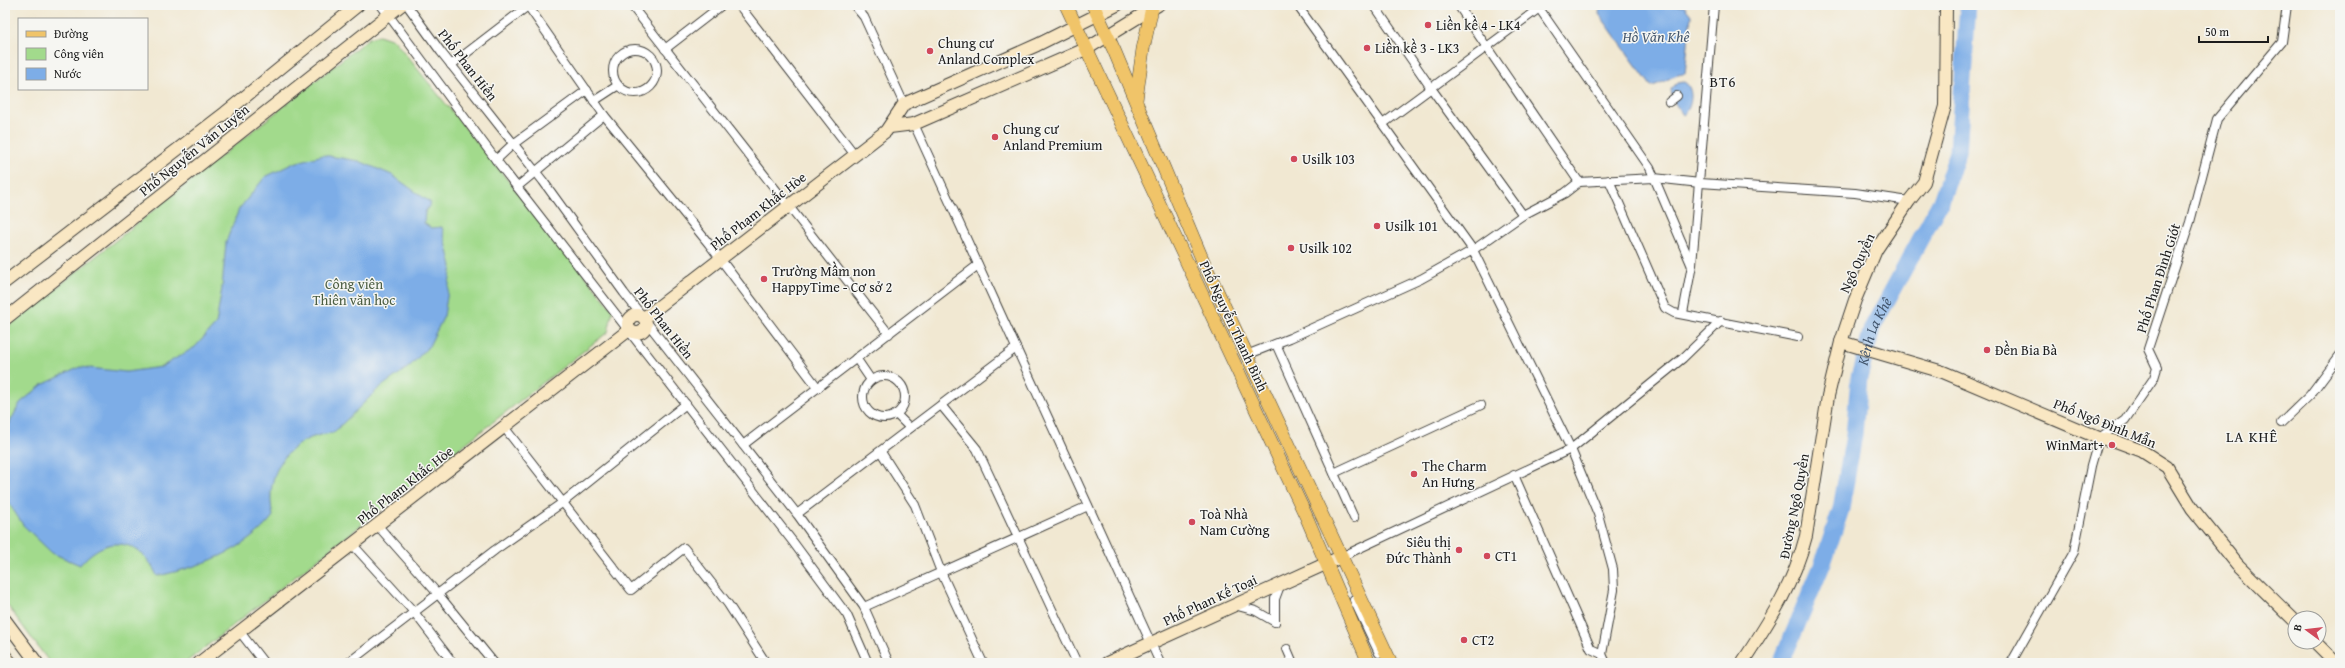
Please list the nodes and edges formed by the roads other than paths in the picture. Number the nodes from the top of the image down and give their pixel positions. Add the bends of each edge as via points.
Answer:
1 (358, 5) edge
2 (401, 5) edge
3 (407, 5) edge
4 (528, 5) edge
5 (631, 5) edge
6 (722, 5) edge
7 (739, 5) edge
8 (854, 5) edge
9 (1066, 5) edge
10 (1117, 5) edge
11 (1297, 5) edge
12 (1374, 5) edge
13 (1458, 5) edge
14 (1714, 5) edge
15 (1946, 5) edge
16 (2287, 5) edge
17 (1153, 6) edge
18 (1541, 6) edge
19 (385, 10) edge
20 (1095, 10) edge
21 (1077, 26) junction
22 (1107, 35) junction
23 (1487, 46) junction
24 (1088, 48) junction
25 (665, 49) junction
26 (451, 65) junction
27 (617, 86) junction
28 (1431, 88) junction
29 (587, 90) junction
30 (1678, 96) dead end
31 (594, 101) junction
32 (1136, 102) junction
33 (1669, 102) dead end
34 (904, 104) junction
35 (604, 115) junction
36 (1384, 123) junction
37 (914, 124) junction
38 (890, 127) junction
39 (512, 145) junction
40 (855, 155) junction
41 (496, 160) junction
42 (534, 171) junction
43 (1654, 178) junction
44 (1609, 180) junction
45 (1579, 182) junction
46 (1700, 183) junction
47 (517, 187) junction
48 (1909, 201) junction
49 (788, 207) junction
50 (1523, 215) junction
51 (1472, 250) junction
52 (720, 259) junction
53 (978, 265) junction
54 (1692, 265) junction
55 (5, 282) edge
56 (1682, 313) junction
57 (644, 318) junction
58 (5, 319) edge
59 (1721, 321) junction
60 (629, 330) junction
61 (889, 334) junction
62 (1798, 336) dead end
63 (1276, 344) junction
64 (1847, 344) junction
65 (1016, 348) junction
66 (1249, 354) junction
67 (2340, 355) edge
68 (856, 358) junction
69 (871, 380) junction
70 (818, 388) junction
71 (686, 404) junction
72 (941, 405) junction
73 (1481, 405) dead end
74 (896, 414) junction
75 (2281, 423) dead end
76 (504, 427) junction
77 (910, 428) junction
78 (2099, 438) junction
79 (743, 445) junction
80 (1571, 449) junction
81 (880, 452) junction
82 (1334, 473) junction
83 (1514, 475) junction
84 (562, 503) junction
85 (1088, 506) junction
86 (797, 514) junction
87 (1354, 518) dead end
88 (378, 526) junction
89 (1019, 537) junction
90 (353, 545) junction
91 (1343, 556) junction
92 (1325, 562) junction
93 (941, 572) junction
94 (1281, 583) junction
95 (438, 594) junction
96 (1354, 600) dead end
97 (1234, 605) junction
98 (864, 607) junction
99 (414, 612) junction
100 (2287, 613) edge
101 (5, 620) edge
102 (240, 632) junction
103 (1151, 643) junction
104 (1287, 648) dead end
105 (2323, 650) edge
106 (1379, 653) dead end
107 (1602, 654) junction
108 (5, 656) edge
109 (11, 663) edge
110 (37, 663) edge
111 (199, 663) edge
112 (264, 663) edge
113 (348, 663) edge
114 (453, 663) edge
115 (494, 663) edge
116 (766, 663) edge
117 (868, 663) edge
118 (889, 663) edge
119 (983, 663) edge
120 (1077, 663) edge
121 (1107, 663) edge
122 (1160, 663) edge
123 (1294, 663) edge
124 (1369, 663) edge
125 (1391, 663) edge
126 (1606, 663) edge
127 (1742, 663) edge
128 (2012, 663) edge
129 (2336, 663) edge

1 - 55 street, Phố Nguyễn Văn Luyện via 225,113
2 - 19 street, Phố Nguyễn Văn Luyện
3 - 26 street, Phố Phan Hiền
4 - 26 street
4 - 29 street
5 - 25 street
6 - 25 street
7 - 40 street
8 - 34 street via 864,17
9 - 21 main road, Phố Nguyễn Thanh Bình
10 - 20 street
11 - 36 street
12 - 28 street
13 - 23 street
14 - 46 street via 1702,131
15 - 48 street via 1945,106 1924,182
16 - 78 street, Phố Phan Đình Giót via 2282,42 2217,119 2190,222 2148,349 2157,368 2154,378 2125,420
17 - 22 street
17 - 32 main road via 1143,49
18 - 23 street
18 - 43 street via 1650,168
19 - 41 street
19 - 58 street, Phố Nguyễn Văn Luyện
20 - 21 street
20 - 22 main road, Phố Nguyễn Thanh Bình
21 - 24 main road, Phố Nguyễn Thanh Bình
21 - 34 street
22 - 24 street
22 - 32 main road, Phố Nguyễn Thanh Bình
23 - 28 street
23 - 45 street
24 - 37 street
24 - 92 main road, Phố Nguyễn Thanh Bình via 1303,509
25 - 49 street
26 - 39 street, Phố Phan Hiền
27 - 27 street via 629,94 643,93 654,84 658,70 653,56 641,48 626,49 615,58 612,72
27 - 31 street
28 - 36 street
28 - 50 street
29 - 31 street
29 - 39 street
30 - 33 street
31 - 35 street
32 - 66 main road, Phố Nguyễn Thanh Bình via 1203,260
34 - 37 street
34 - 38 street, Phố Phạm Khắc Hòe
35 - 42 street
35 - 52 street
36 - 51 street
37 - 38 street
37 - 53 street
38 - 40 street, Phố Phạm Khắc Hòe
39 - 41 street
39 - 42 street, Phố Phan Hiền
40 - 49 street, Phố Phạm Khắc Hòe
41 - 47 street
42 - 47 street
42 - 57 street, Phố Phan Hiền
43 - 44 street
43 - 46 street
43 - 54 street
44 - 45 street
44 - 56 street via 1666,308 1674,313
45 - 50 street via 1565,193
46 - 48 street via 1855,194
46 - 54 street
47 - 60 street
48 - 64 street, Ngô Quyền via 1876,250 1855,300
49 - 52 street, Phố Phạm Khắc Hòe
49 - 61 street
50 - 51 street
51 - 63 street via 1421,280
51 - 80 street
52 - 57 street, Phố Phạm Khắc Hòe
52 - 70 street
53 - 61 street
53 - 65 street
54 - 56 street
56 - 59 street
57 - 60 street via 646,324 642,332 637,334
57 - 79 street, Phố Phan Hiền
59 - 62 street
59 - 80 street via 1683,358
60 - 71 street
60 - 76 street, Phố Phạm Khắc Hòe
61 - 68 street
63 - 66 street
63 - 82 street
64 - 78 street, Phố Ngô Đình Mẫn via 1943,372
64 - 127 street, Đường Ngô Quyền via 1828,396 1801,556 1785,596
65 - 72 street
65 - 85 street
66 - 91 main road, Phố Nguyễn Thanh Bình
67 - 75 street via 2310,395
68 - 69 street
68 - 70 street
69 - 74 street via 865,386 862,399 867,411 879,418 892,417
69 - 74 street via 889,375 901,382 906,395 903,408
70 - 79 street
71 - 84 street
71 - 117 street via 847,615
72 - 77 street
72 - 89 street via 977,449
73 - 82 street
74 - 77 street
76 - 84 street
76 - 88 street, Phố Phạm Khắc Hòe
77 - 81 street
78 - 100 street, Phố Ngô Đình Mẫn via 2142,451 2167,467 2192,508 2233,559
78 - 128 street via 2074,552
79 - 86 street, Phố Phan Hiền
80 - 83 street
80 - 107 street via 1598,514 1613,569 1614,590
81 - 86 street
81 - 93 street via 915,505
82 - 87 street
83 - 91 street
83 - 107 street via 1591,649
84 - 95 street
84 - 116 street via 631,590 684,548 728,604
85 - 89 street
85 - 103 street
86 - 98 street, Phố Phan Hiền
88 - 90 street, Phố Phạm Khắc Hòe
88 - 95 street
89 - 93 street
89 - 120 street
90 - 99 street
90 - 102 street, Phố Phạm Khắc Hòe
91 - 92 street, Phố Phan Kế Toại
91 - 125 main road, Phố Nguyễn Thanh Bình
92 - 94 street, Phố Phan Kế Toại
92 - 124 main road, Phố Nguyễn Thanh Bình
93 - 98 street
93 - 119 street
94 - 97 street, Phố Phan Kế Toại
94 - 97 street via 1275,599 1276,622 1248,608
95 - 99 street
95 - 115 street
96 - 106 street
97 - 103 street, Phố Phan Kế Toại
98 - 118 street, Phố Phan Hiền
99 - 113 street
99 - 114 street
101 - 110 street
102 - 111 street, Phố Phạm Khắc Hòe
102 - 112 street
103 - 121 street, Phố Phan Kế Toại
103 - 122 street
104 - 123 street
105 - 129 street
107 - 126 street
108 - 109 street

